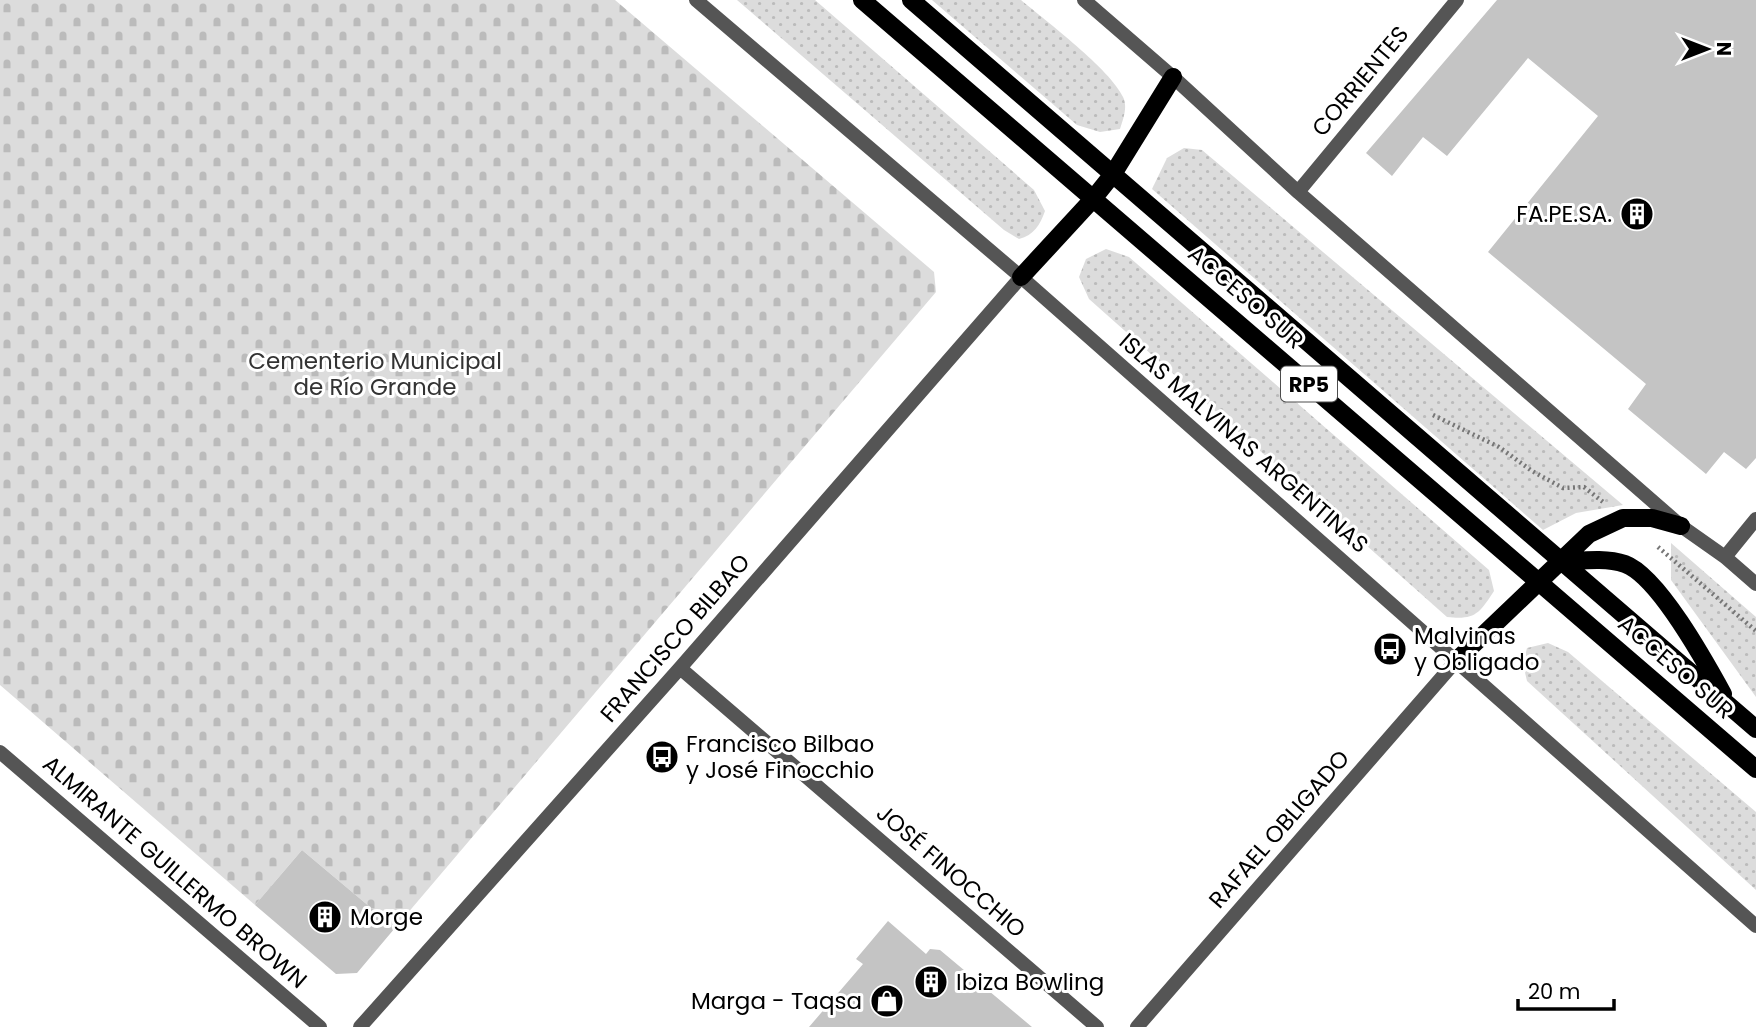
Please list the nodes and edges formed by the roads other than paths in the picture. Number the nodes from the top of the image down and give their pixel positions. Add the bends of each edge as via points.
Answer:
1 (696, 0) edge
2 (862, 0) edge
3 (911, 0) edge
4 (1084, 0) edge
5 (1457, 0) edge
6 (1173, 77) junction
7 (1113, 174) junction
8 (1298, 192) junction
9 (1093, 199) junction
10 (1021, 277) junction
11 (1756, 519) edge
12 (1681, 526) junction
13 (1725, 557) junction
14 (1559, 562) junction
15 (1539, 581) junction
16 (1756, 584) edge
17 (1456, 661) junction
18 (680, 668) junction
19 (1729, 705) junction
20 (1756, 729) edge
21 (0, 752) edge
22 (1756, 769) edge
23 (1756, 926) edge
24 (320, 1027) edge
25 (360, 1027) edge
26 (1097, 1027) edge
27 (1137, 1027) edge

1 - 10 street, ISLAS MALVINAS ARGENTINAS
2 - 9 main road, ACCESO SUR / RP5
3 - 7 main road, ACCESO SUR / RP5
4 - 6 street
5 - 8 street, CORRIENTES
6 - 7 main road
6 - 8 street
7 - 9 main road
7 - 14 main road, ACCESO SUR / RP5
8 - 12 street
9 - 10 main road
9 - 15 main road, ACCESO SUR / RP5
10 - 17 street, ISLAS MALVINAS ARGENTINAS
10 - 18 street, FRANCISCO BILBAO
11 - 13 street
12 - 13 street
12 - 14 main road via 1652,518 1623,518 1589,534
13 - 16 street
14 - 15 main road
14 - 19 main road, ACCESO SUR / RP5
14 - 19 main road via 1605,561 1625,564 1643,574 1704,659
15 - 17 main road
15 - 22 main road, ACCESO SUR / RP5
17 - 23 street, ISLAS MALVINAS ARGENTINAS
17 - 27 street, RAFAEL OBLIGADO
18 - 25 street, FRANCISCO BILBAO
18 - 26 street, JOSÉ FINOCCHIO
19 - 20 main road, ACCESO SUR / RP5
21 - 24 street, ALMIRANTE GUILLERMO BROWN

